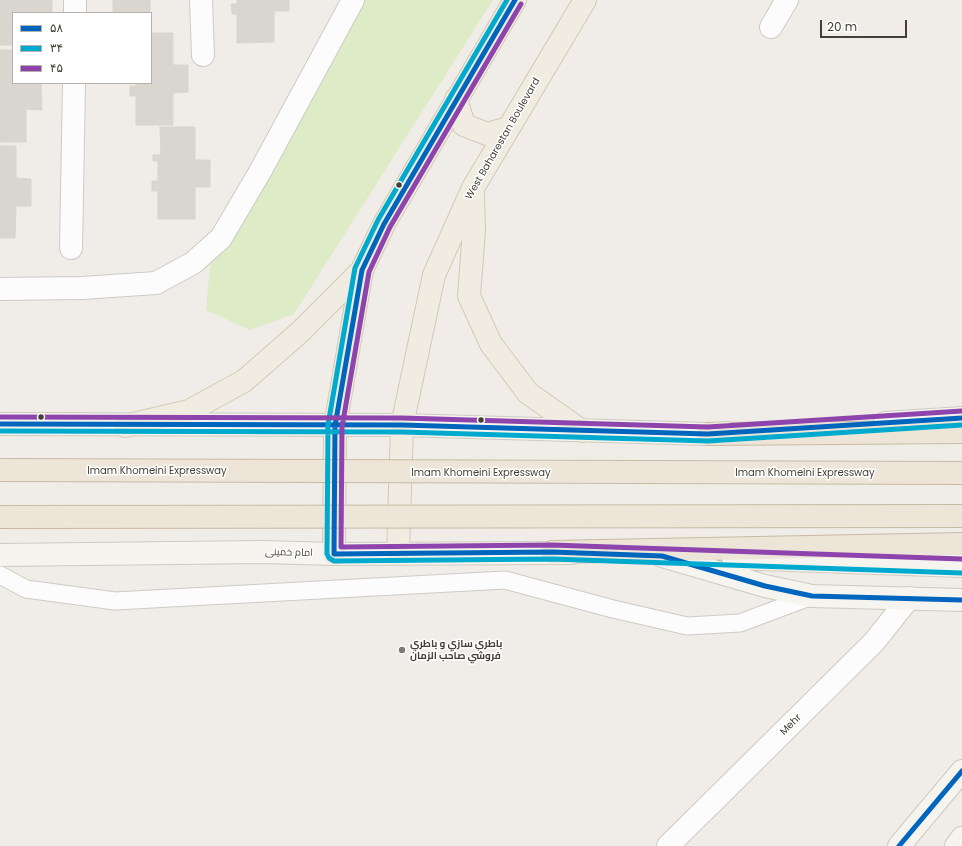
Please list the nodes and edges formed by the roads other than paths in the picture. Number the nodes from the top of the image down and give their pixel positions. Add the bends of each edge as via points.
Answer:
1 (75, 0) edge
2 (201, 0) edge
3 (353, 0) edge
4 (515, 0) edge
5 (585, 0) edge
6 (788, 0) edge
7 (75, 12) edge
8 (771, 27) dead end
9 (203, 55) dead end
10 (74, 84) edge
11 (456, 99) junction
12 (508, 128) junction
13 (473, 188) junction
14 (71, 248) dead end
15 (362, 270) junction
16 (0, 289) edge
17 (962, 418) edge
18 (0, 424) edge
19 (402, 424) junction
20 (126, 426) junction
21 (335, 426) junction
22 (582, 431) junction
23 (962, 432) edge
24 (708, 434) junction
25 (0, 470) edge
26 (962, 473) edge
27 (962, 516) edge
28 (0, 517) edge
29 (962, 544) edge
30 (552, 552) junction
31 (398, 553) junction
32 (334, 554) junction
33 (0, 556) edge
34 (662, 556) junction
35 (962, 566) edge
36 (0, 575) edge
37 (812, 596) junction
38 (909, 598) junction
39 (962, 600) edge
40 (962, 772) edge
41 (962, 838) edge
42 (668, 846) edge
43 (899, 846) edge
44 (956, 846) edge

1 - 7 street
2 - 9 street
3 - 16 street via 221,238 193,263 156,283 82,288
4 - 11 main road
5 - 12 main road, West Baharestan Boulevard
6 - 8 street
10 - 14 street
11 - 12 main road via 464,125 487,134
11 - 15 main road via 384,224
12 - 13 main road, West Baharestan Boulevard
13 - 19 main road, West Baharestan Boulevard via 434,275
13 - 22 main road via 474,230 469,296 491,344 528,393
15 - 20 main road via 300,332 244,381 189,411
15 - 21 main road
17 - 24 main road
18 - 20 main road
19 - 21 main road
19 - 22 main road
19 - 31 main road, West Baharestan Boulevard
20 - 21 main road
21 - 32 main road
22 - 24 main road
23 - 24 highway
25 - 26 highway, Imam Khomeini Expressway, bridge
27 - 28 highway, bridge
29 - 30 highway
30 - 31 main road, امام خمینی
30 - 34 main road, امام خمینی
31 - 32 main road, امام خمینی
32 - 33 main road, امام خمینی via 263,552
34 - 35 main road, امام خمینی
34 - 37 main road via 765,586
36 - 37 lane via 26,589 115,601 505,580 687,626 740,623
37 - 38 main road
38 - 39 main road
38 - 42 street, Mehr via 874,642
40 - 43 main road
41 - 44 main road

